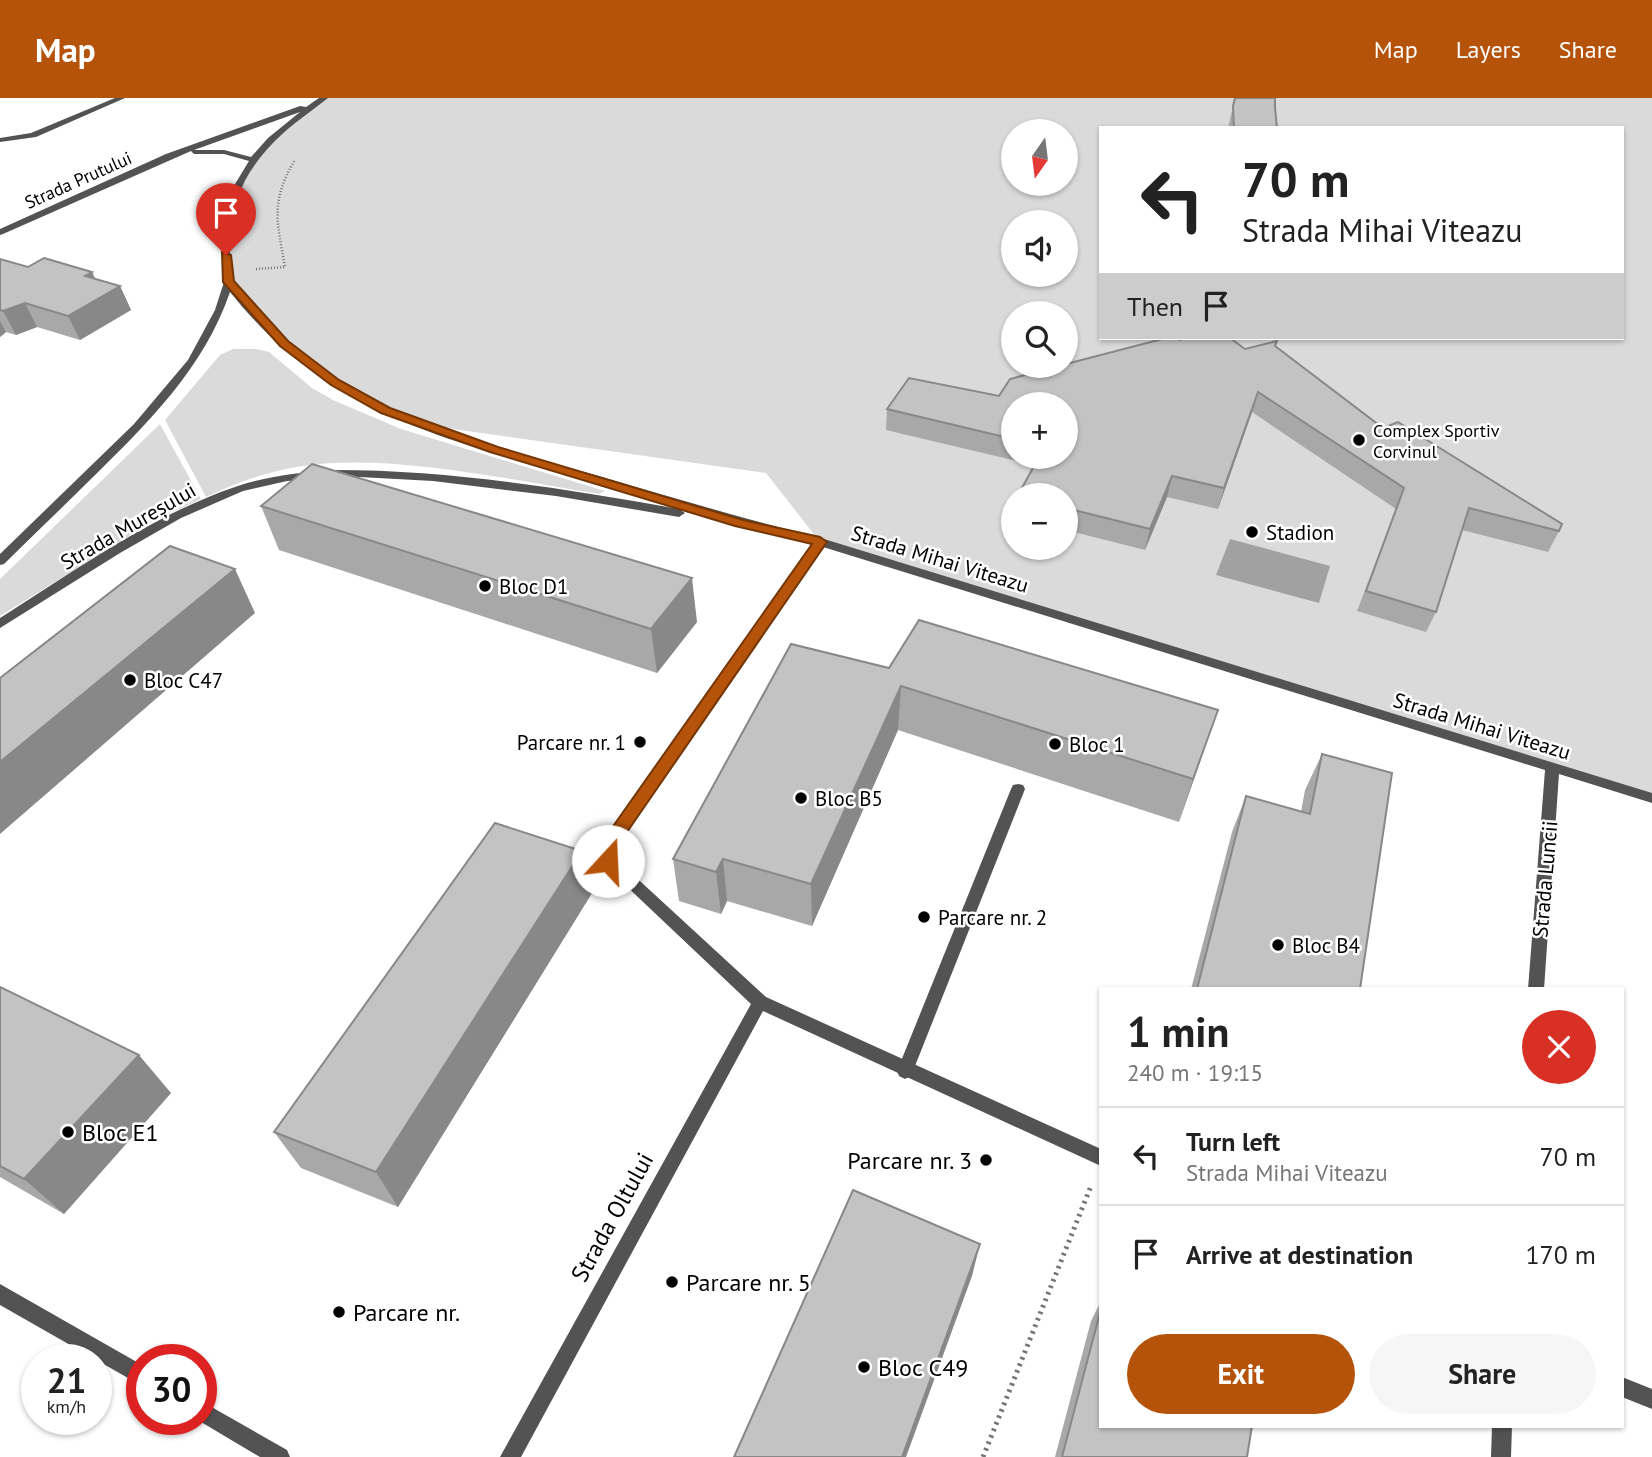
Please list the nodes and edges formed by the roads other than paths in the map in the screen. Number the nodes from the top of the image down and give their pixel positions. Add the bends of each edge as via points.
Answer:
1 (121, 98) edge
2 (324, 98) edge
3 (315, 104) junction
4 (0, 140) edge
5 (169, 156) junction
6 (253, 160) junction
7 (0, 224) edge
8 (10, 228) junction
9 (0, 232) edge
10 (228, 277) junction
11 (740, 524) junction
12 (820, 542) junction
13 (0, 561) edge
14 (0, 624) edge
15 (1552, 768) junction
16 (1018, 789) dead end
17 (1652, 798) edge
18 (1536, 987) edge
19 (760, 1002) junction
20 (905, 1071) junction
21 (1099, 1157) edge
22 (0, 1294) edge
23 (126, 1367) edge
24 (1624, 1388) edge
25 (1652, 1399) edge
26 (217, 1420) edge
27 (1502, 1428) edge
28 (280, 1457) edge
29 (510, 1457) edge
30 (1501, 1457) edge

1 - 4 street via 33,135
2 - 3 street
3 - 5 street, Strada Prutului
3 - 6 street
5 - 6 street, Strada Prutului via 209,150
5 - 8 street, Strada Prutului
6 - 10 street via 231,194 227,212
7 - 8 street
8 - 9 street, Strada Prutului
10 - 11 street, Strada Mihai Viteazu via 255,314 298,355 335,383 386,410 494,449
10 - 13 street via 210,334 174,387
11 - 12 street, Strada Mihai Viteazu
11 - 14 street, Strada Mureșului via 475,481 365,473 298,476 238,490 188,511
12 - 15 street, Strada Mihai Viteazu
12 - 19 street via 608,847 608,861
15 - 17 street, Strada Mihai Viteazu
15 - 18 street, Strada Luncii
16 - 20 street
19 - 20 street
19 - 29 street, Strada Oltului
20 - 21 street
22 - 23 street
24 - 25 street
26 - 28 street
27 - 30 street

